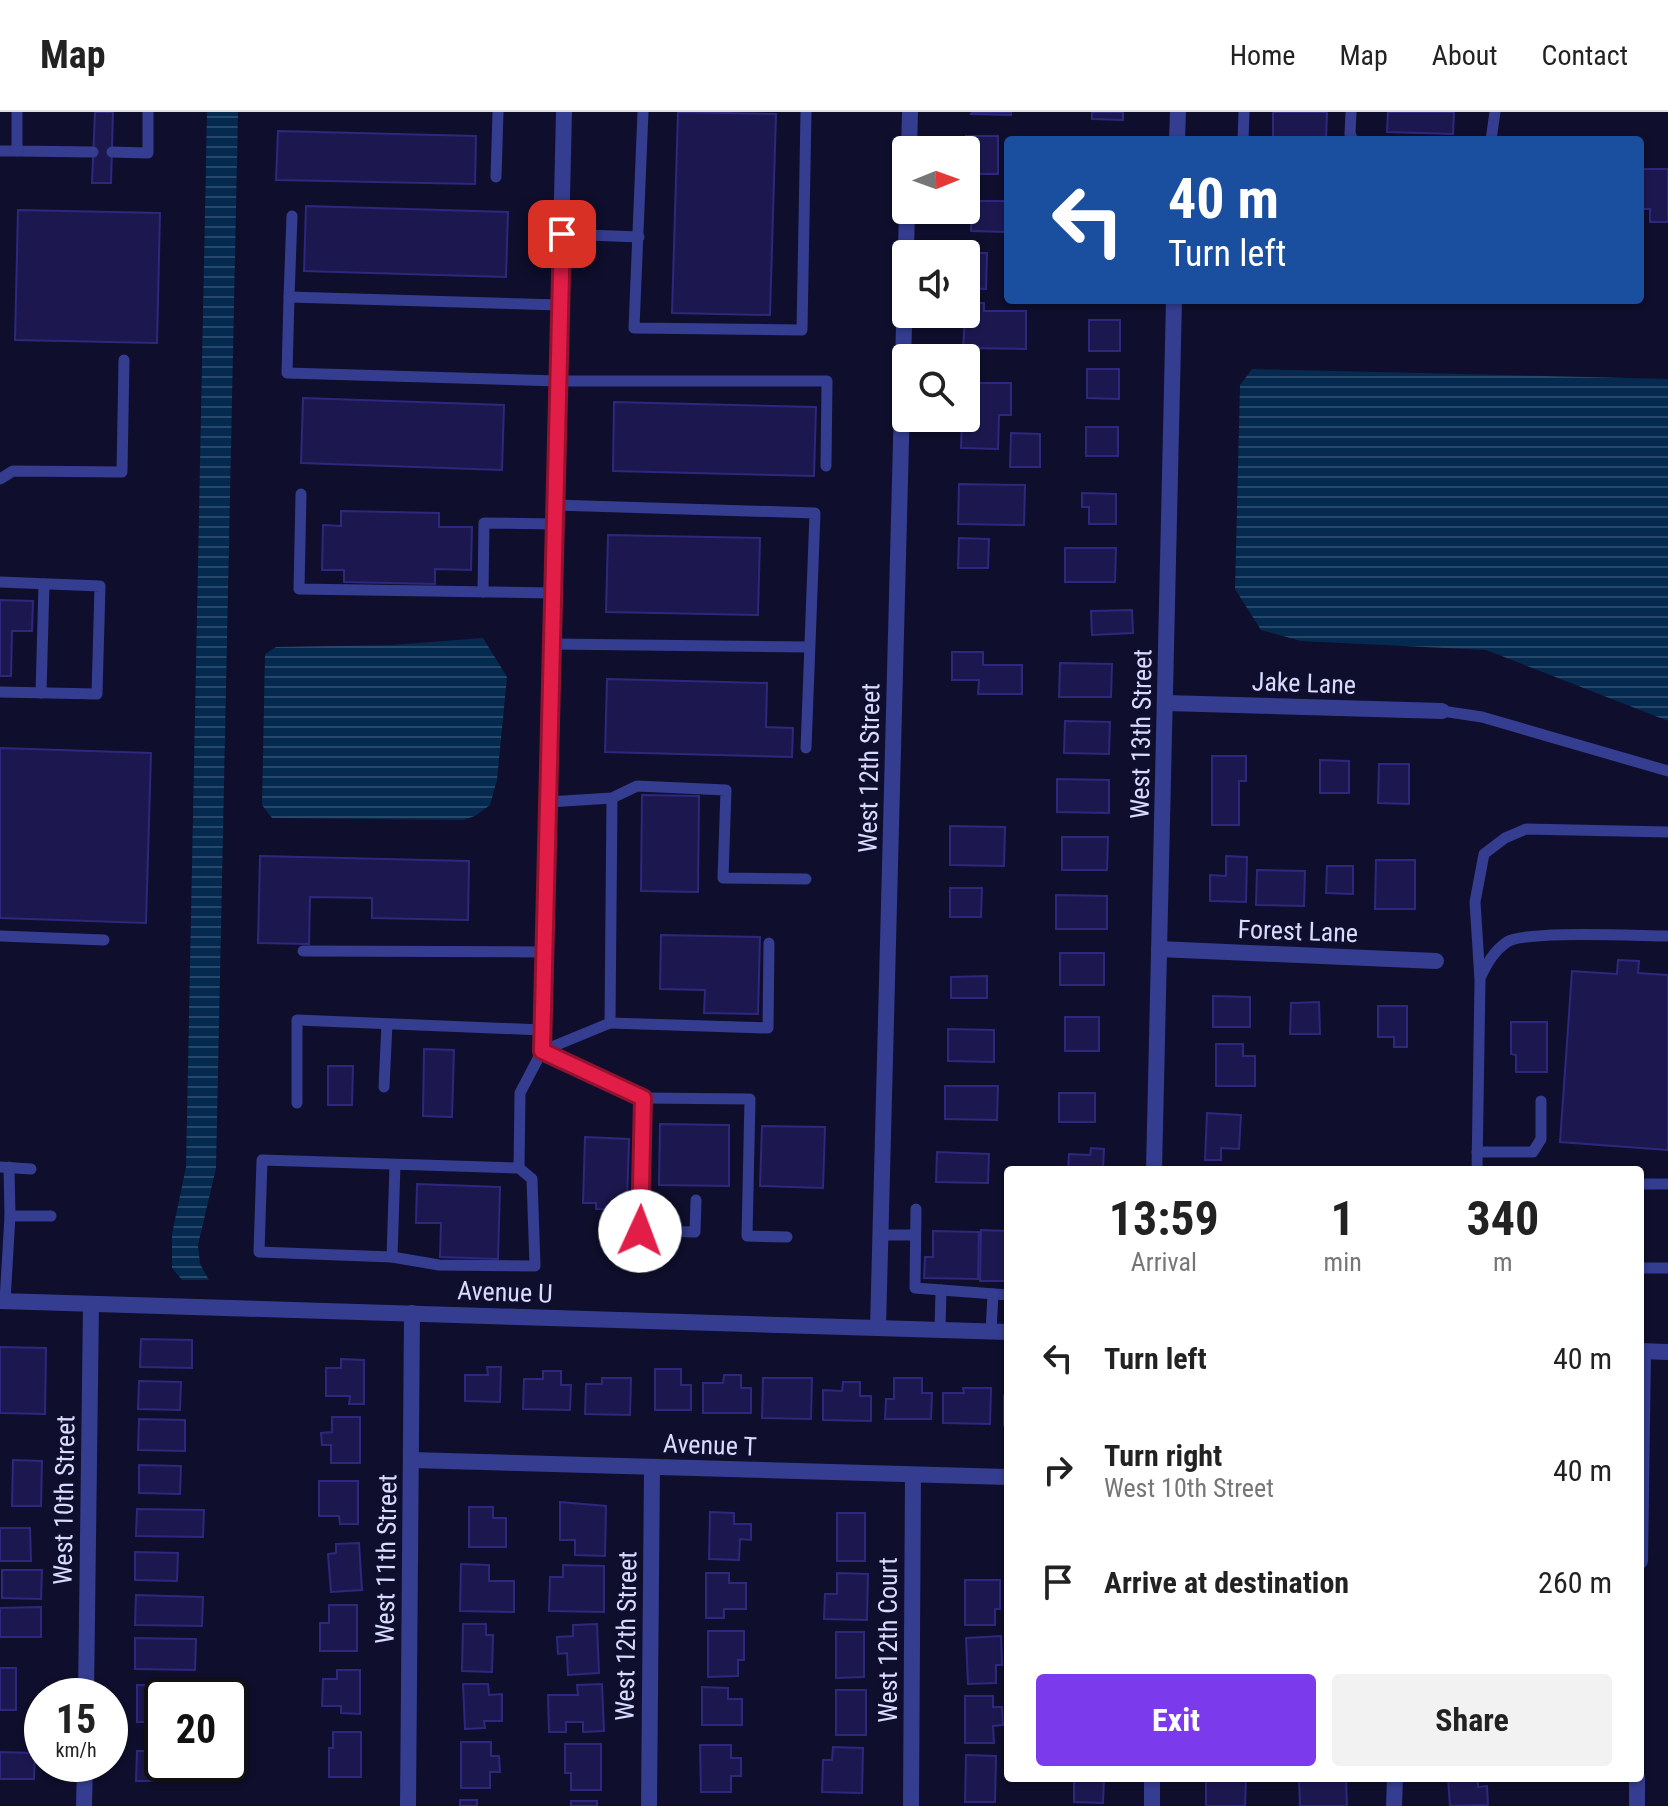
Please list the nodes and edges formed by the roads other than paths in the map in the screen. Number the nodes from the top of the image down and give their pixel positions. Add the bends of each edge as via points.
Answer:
1 (17, 112) edge
2 (148, 112) edge
3 (498, 112) edge
4 (564, 112) edge
5 (643, 112) edge
6 (806, 112) edge
7 (910, 112) edge
8 (1178, 112) edge
9 (1244, 112) edge
10 (1351, 112) edge
11 (1495, 112) edge
12 (909, 136) edge
13 (1177, 136) edge
14 (1243, 136) edge
15 (1351, 136) edge
16 (1492, 136) edge
17 (0, 151) edge
18 (17, 151) junction
19 (93, 152) dead end
20 (112, 152) dead end
21 (496, 177) dead end
22 (292, 216) dead end
23 (907, 224) edge
24 (562, 234) junction
25 (639, 237) junction
26 (289, 297) junction
27 (1174, 304) edge
28 (560, 305) junction
29 (124, 360) dead end
30 (558, 381) junction
31 (826, 466) dead end
32 (0, 479) edge
33 (301, 494) dead end
34 (555, 505) junction
35 (555, 524) junction
36 (0, 582) edge
37 (44, 584) junction
38 (483, 592) junction
39 (553, 593) junction
40 (552, 644) junction
41 (809, 647) junction
42 (0, 692) edge
43 (41, 693) junction
44 (1166, 703) junction
45 (1442, 711) joint
46 (806, 748) dead end
47 (1668, 771) edge
48 (612, 798) junction
49 (548, 802) junction
50 (1668, 832) edge
51 (806, 879) dead end
52 (0, 936) edge
53 (1668, 936) edge
54 (104, 940) dead end
55 (769, 943) dead end
56 (1159, 949) junction
57 (303, 951) dead end
58 (545, 952) junction
59 (1436, 961) dead end
60 (1480, 980) junction
61 (610, 1023) junction
62 (387, 1024) junction
63 (542, 1030) junction
64 (542, 1051) junction
65 (384, 1087) dead end
66 (643, 1098) junction
67 (1541, 1101) dead end
68 (297, 1103) dead end
69 (1477, 1152) junction
70 (395, 1165) junction
71 (1154, 1166) edge
72 (1477, 1166) edge
73 (5, 1167) edge
74 (519, 1168) junction
75 (31, 1169) dead end
76 (1644, 1184) edge
77 (1668, 1184) edge
78 (696, 1200) dead end
79 (916, 1209) dead end
80 (10, 1216) junction
81 (51, 1216) dead end
82 (611, 1230) dead end
83 (640, 1231) junction
84 (881, 1235) junction
85 (915, 1235) junction
86 (787, 1237) dead end
87 (392, 1257) junction
88 (1644, 1268) edge
89 (1668, 1268) edge
90 (941, 1290) junction
91 (993, 1294) junction
92 (1004, 1295) edge
93 (2, 1301) edge
94 (91, 1304) junction
95 (412, 1313) junction
96 (878, 1328) junction
97 (940, 1330) junction
98 (1000, 1332) edge
99 (1644, 1351) edge
100 (1668, 1352) edge
101 (411, 1460) junction
102 (652, 1467) junction
103 (913, 1475) junction
104 (1004, 1477) edge
105 (86, 1678) edge
106 (85, 1782) edge
107 (1152, 1782) edge
108 (1395, 1782) edge
109 (1637, 1782) edge
110 (84, 1806) edge
111 (408, 1806) edge
112 (649, 1806) edge
113 (911, 1806) edge
114 (1152, 1806) edge
115 (1394, 1806) edge
116 (1637, 1806) edge

1 - 18 lane
2 - 20 lane via 148,153
3 - 21 lane
4 - 24 street
5 - 25 lane
6 - 25 lane via 802,330 634,328
7 - 12 street
8 - 13 street
9 - 14 lane
10 - 15 lane
11 - 16 lane
17 - 18 lane
18 - 19 lane
22 - 26 lane
23 - 84 street, West 12th Street
24 - 25 lane
24 - 28 street
26 - 28 lane
26 - 30 lane via 287,373
27 - 44 street, West 13th Street
28 - 30 street
29 - 32 lane via 122,472 13,471
30 - 31 lane via 827,381
30 - 34 street
33 - 38 lane via 299,589
34 - 35 street
34 - 41 lane via 815,513
35 - 38 lane via 484,523
35 - 39 street
36 - 37 lane
37 - 43 lane
37 - 43 lane via 100,586 99,633 97,694
38 - 39 lane
39 - 40 street
40 - 41 lane
40 - 49 street
41 - 46 lane
42 - 43 lane
44 - 45 street, Jake Lane
44 - 56 street, West 13th Street
45 - 47 lane via 1482,717
48 - 49 lane
48 - 51 lane via 637,786 726,790 723,878
48 - 61 lane
49 - 58 street
50 - 60 lane via 1526,829 1484,854 1475,902
52 - 54 lane
53 - 60 lane via 1534,935 1509,940 1490,957
55 - 61 lane via 768,1028
56 - 59 street, Forest Lane
56 - 71 street, West 13th Street
57 - 58 lane
58 - 63 street
60 - 69 lane
61 - 64 lane
62 - 63 lane
62 - 65 lane
62 - 68 lane via 297,1020
63 - 64 street
64 - 66 lane
64 - 74 lane via 520,1093
66 - 83 lane
66 - 86 lane via 750,1099 747,1236
67 - 69 lane via 1541,1139 1533,1152
69 - 72 lane
70 - 74 lane
70 - 87 lane
70 - 87 lane via 262,1160 259,1252
73 - 75 lane
73 - 80 lane
74 - 87 lane via 532,1179 535,1266 439,1265
76 - 77 lane
78 - 83 lane via 695,1232
79 - 85 lane
80 - 81 lane
80 - 93 lane
82 - 83 lane
84 - 85 lane
84 - 96 street, West 12th Street
85 - 90 lane via 915,1288
88 - 89 lane
90 - 91 lane
90 - 97 lane
91 - 92 lane
91 - 98 lane
93 - 94 street, Avenue U
94 - 95 street, Avenue U
94 - 105 street, West 10th Street
95 - 96 street, Avenue U
95 - 101 street, West 11th Street
96 - 97 street, Avenue U
97 - 98 street, Avenue U
99 - 100 street
101 - 102 street, Avenue T
101 - 111 street, West 11th Street
102 - 103 street, Avenue T
102 - 112 street, West 12th Street
103 - 104 street, Avenue T
103 - 113 street, West 12th Court
106 - 110 street
107 - 114 street
108 - 115 street
109 - 116 street

